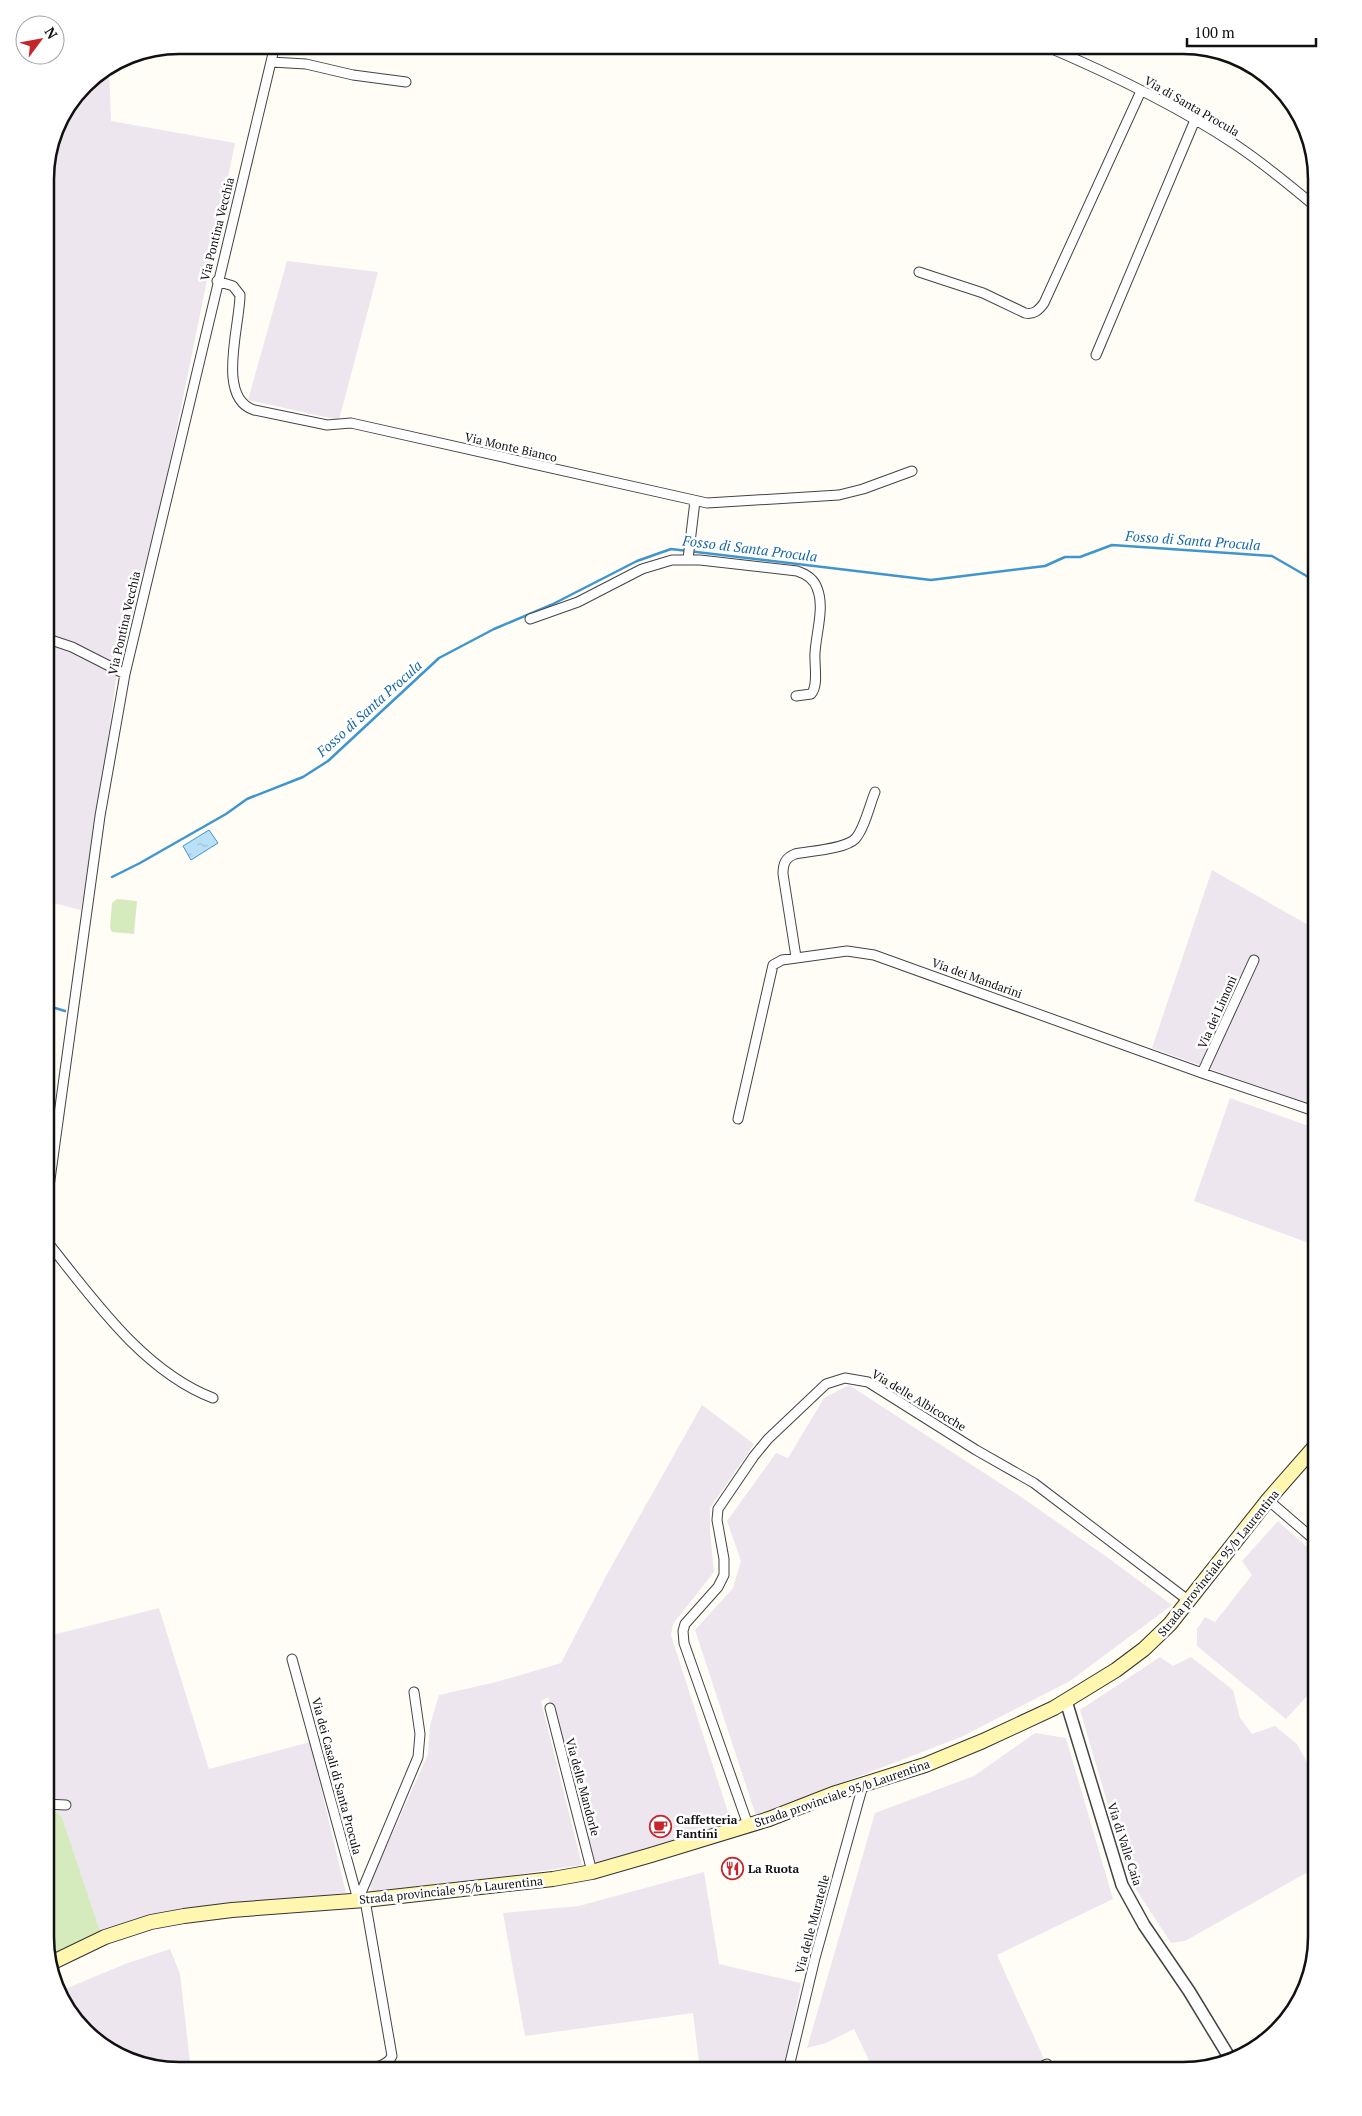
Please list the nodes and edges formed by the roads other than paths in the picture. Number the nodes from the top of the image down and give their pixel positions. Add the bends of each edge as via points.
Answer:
1 (273, 54) edge
2 (1062, 54) edge
3 (271, 62) junction
4 (406, 82) dead end
5 (1141, 91) junction
6 (1195, 120) junction
7 (1308, 201) edge
8 (919, 272) dead end
9 (217, 281) junction
10 (1096, 355) dead end
11 (912, 471) dead end
12 (695, 501) junction
13 (688, 559) junction
14 (530, 619) dead end
15 (54, 641) edge
16 (125, 674) junction
17 (796, 696) dead end
18 (875, 792) dead end
19 (796, 957) junction
20 (1254, 960) dead end
21 (1202, 1074) junction
22 (1308, 1109) edge
23 (738, 1118) dead end
24 (54, 1146) edge
25 (54, 1250) edge
26 (213, 1398) dead end
27 (1308, 1454) edge
28 (1268, 1500) junction
29 (1308, 1534) edge
30 (1189, 1600) junction
31 (292, 1659) dead end
32 (414, 1692) dead end
33 (1066, 1701) junction
34 (550, 1708) dead end
35 (863, 1785) junction
36 (54, 1804) edge
37 (66, 1805) dead end
38 (748, 1825) junction
39 (592, 1872) junction
40 (361, 1900) junction
41 (56, 1961) edge
42 (1227, 2054) edge
43 (387, 2062) edge
44 (790, 2062) edge

1 - 3 street, Via Pontina Vecchia
2 - 5 street, Via di Santa Procula
3 - 4 street via 299,63
3 - 9 street, Via Pontina Vecchia
5 - 6 street, Via di Santa Procula
5 - 8 street via 1038,310 1025,313 983,293
6 - 7 street, Via di Santa Procula via 1246,152
6 - 10 street
9 - 12 street, Via Monte Bianco via 235,288 240,295 232,379 239,400 249,408 323,424 351,423
9 - 16 street, Via Pontina Vecchia
11 - 12 street, Via Monte Bianco via 839,495 715,504
12 - 13 street
13 - 14 street via 666,561 642,569 578,602
13 - 17 street via 794,570 815,582 820,600 814,689 811,694
15 - 16 street
16 - 24 street, Via Pontina Vecchia via 100,816
18 - 19 street via 859,834 852,842 795,854 784,863
19 - 21 street, Via dei Mandarini via 847,951 874,954
19 - 23 street, Via dei Mandarini via 780,960 772,968
20 - 21 street, Via dei Limoni
21 - 22 street, Via dei Mandarini
25 - 26 street via 96,1304 136,1345 177,1380
27 - 28 main road, Strada provinciale 95/b Laurentina
28 - 29 street
28 - 30 main road, Strada provinciale 95/b Laurentina
30 - 33 main road, Strada provinciale 95/b Laurentina via 1139,1653
30 - 38 street, Via delle Albicocche via 1025,1478 868,1382 849,1378 830,1382 761,1447 720,1506 716,1516 725,1564 723,1578 683,1629 684,1643
31 - 40 street, Via dei Casali di Santa Procula
32 - 40 street via 420,1734 418,1757
33 - 35 main road, Strada provinciale 95/b Laurentina via 925,1765
33 - 42 street, Via di Valle Caia via 1122,1885
34 - 39 street, Via delle Mandorle
35 - 38 main road, Strada provinciale 95/b Laurentina
35 - 44 street, Via delle Muratelle
36 - 37 street
38 - 39 main road, Strada provinciale 95/b Laurentina
39 - 40 main road, Strada provinciale 95/b Laurentina
40 - 41 main road, Strada provinciale 95/b Laurentina via 232,1910 166,1919 105,1937
40 - 43 street, Via dei Casali di Santa Procula via 392,2054

